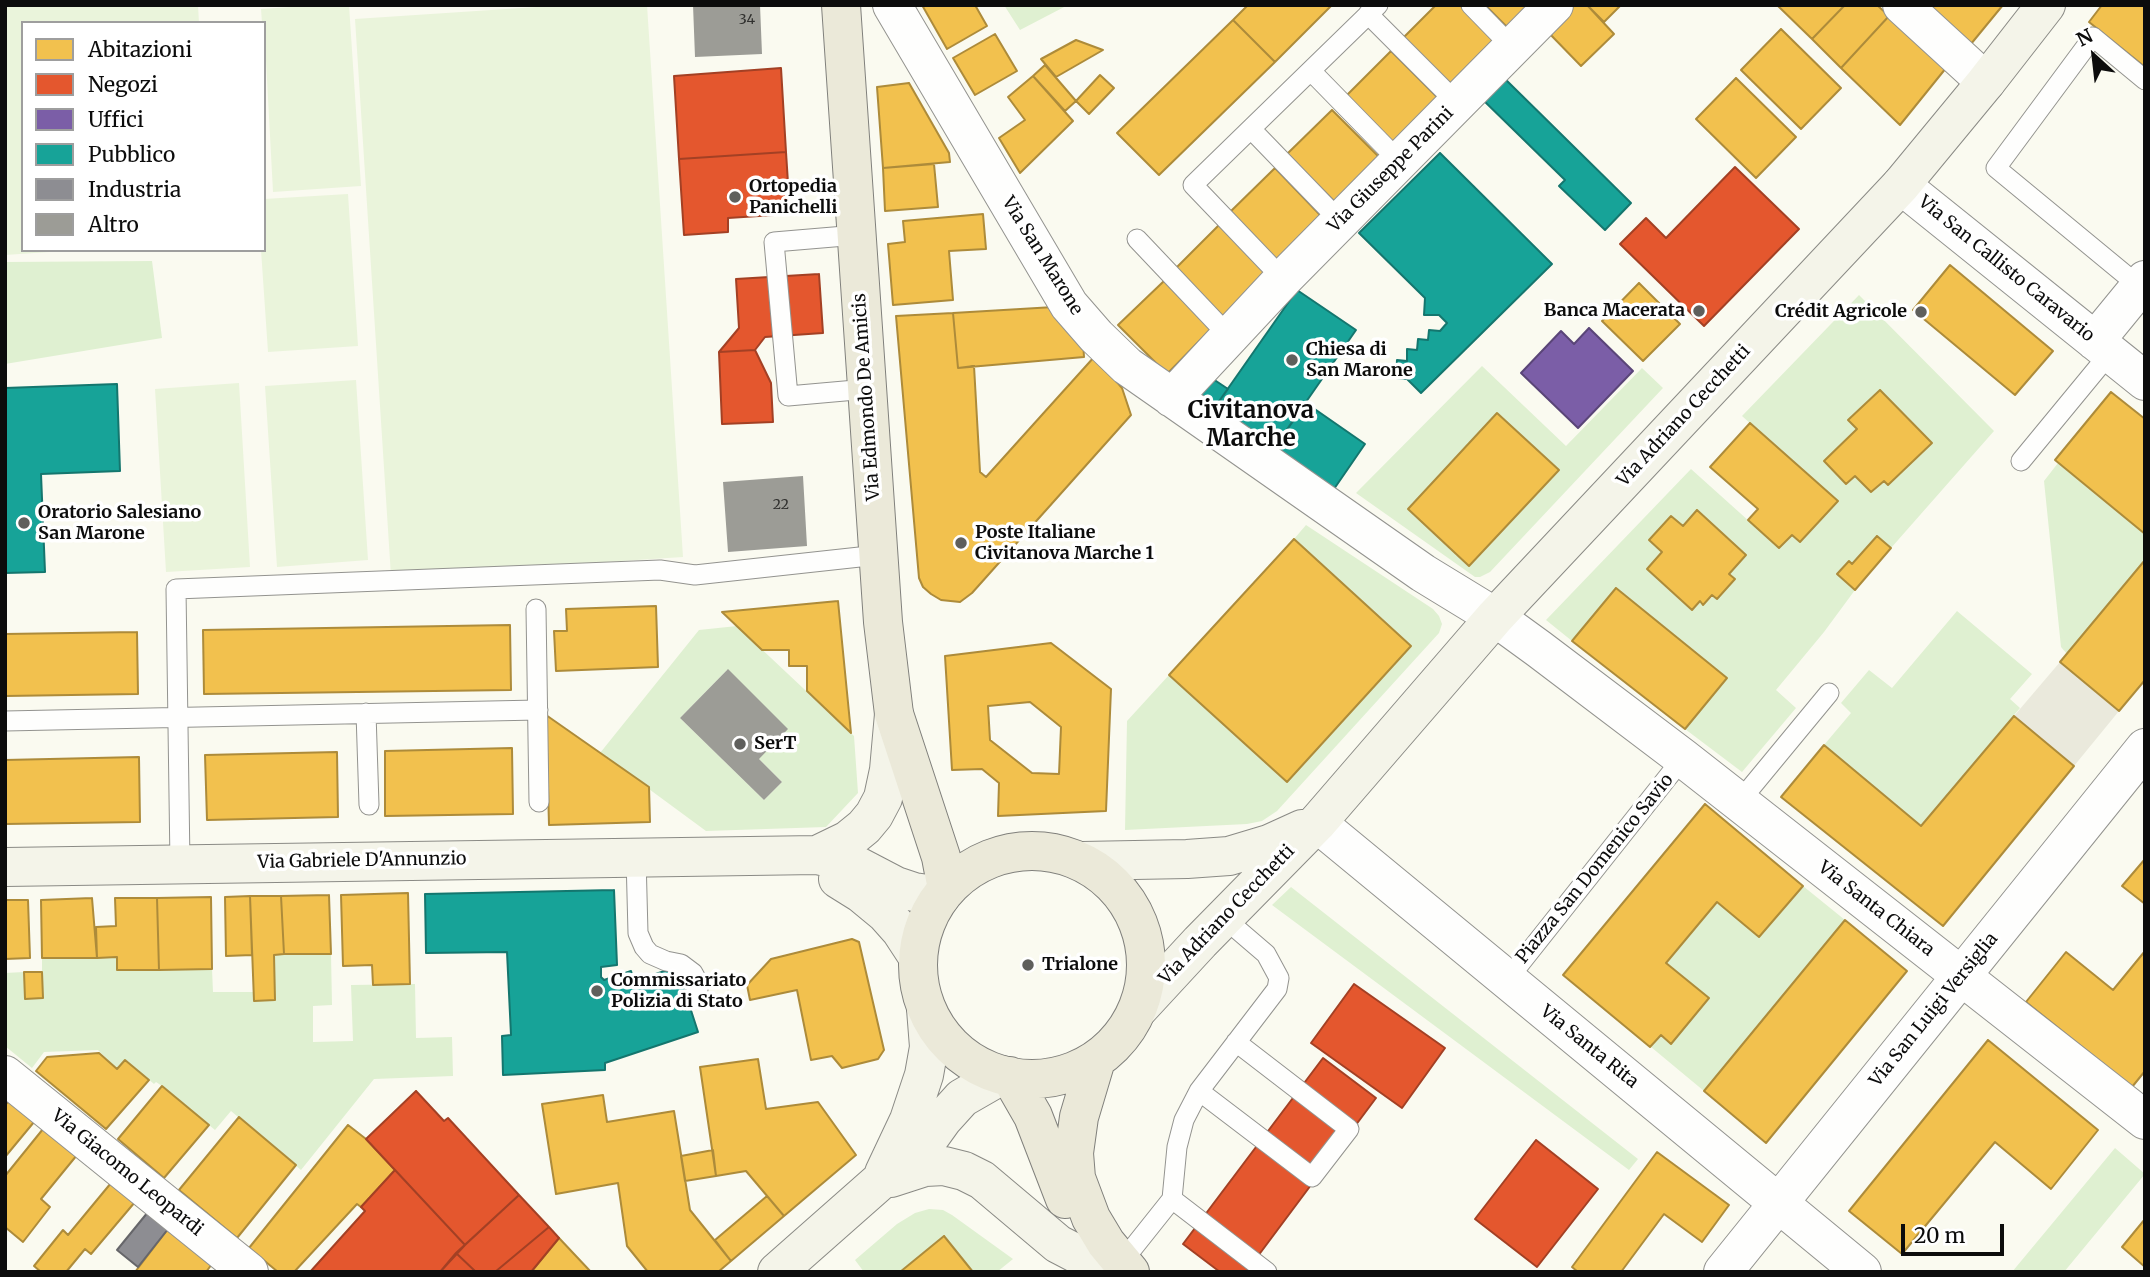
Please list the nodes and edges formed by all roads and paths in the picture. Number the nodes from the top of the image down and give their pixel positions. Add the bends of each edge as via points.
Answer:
1 (841, 5) edge
2 (892, 5) edge
3 (1471, 5) edge
4 (1554, 5) edge
5 (1902, 5) edge
6 (2046, 5) edge
7 (1373, 10) edge
8 (1512, 47) junction
9 (1311, 71) junction
10 (2145, 80) edge
11 (1986, 82) junction
12 (1457, 103) junction
13 (1251, 129) junction
14 (1399, 161) junction
15 (1902, 185) junction
16 (1340, 221) junction
17 (857, 235) junction
18 (1137, 239) dead end
19 (1283, 279) junction
20 (2142, 283) edge
21 (1228, 335) junction
22 (2103, 347) junction
23 (2145, 381) edge
24 (867, 389) junction
25 (1172, 398) junction
26 (2021, 461) dead end
27 (878, 555) junction
28 (536, 609) dead end
29 (1495, 617) junction
30 (1829, 693) dead end
31 (538, 710) junction
32 (366, 713) junction
33 (894, 714) junction
34 (177, 717) junction
35 (5, 721) edge
36 (2145, 748) edge
37 (1683, 758) junction
38 (916, 785) junction
39 (539, 802) dead end
40 (1739, 802) junction
41 (369, 805) dead end
42 (1317, 823) junction
43 (1008, 853) junction
44 (817, 855) junction
45 (719, 856) junction
46 (636, 857) junction
47 (1082, 862) junction
48 (180, 864) junction
49 (5, 867) edge
50 (944, 893) junction
51 (1224, 918) junction
52 (918, 957) junction
53 (1962, 976) junction
54 (1507, 979) junction
55 (688, 1000) dead end
56 (1139, 1008) junction
57 (926, 1009) junction
58 (1236, 1042) junction
59 (1096, 1060) junction
60 (5, 1075) edge
61 (1006, 1076) junction
62 (1199, 1090) junction
63 (2145, 1120) edge
64 (879, 1182) junction
65 (1172, 1199) junction
66 (1779, 1203) junction
67 (1120, 1269) edge
68 (249, 1272) edge
69 (777, 1272) edge
70 (1267, 1272) edge
71 (1723, 1272) edge
72 (1862, 1272) edge

1 - 17 main road, Via Edmondo De Amicis
2 - 25 street, Via San Marone via 1069,304 1127,366
3 - 8 lane
4 - 8 street, Via Giuseppe Parini
5 - 11 street
6 - 11 main road, Via Adriano Cecchetti
7 - 9 lane
7 - 12 lane
8 - 12 street, Via Giuseppe Parini
9 - 13 lane
9 - 14 lane
10 - 20 lane via 2093,37 1996,168
11 - 15 main road, Via Adriano Cecchetti
12 - 14 street, Via Giuseppe Parini
13 - 16 lane
13 - 19 lane via 1192,185
14 - 16 street, Via Giuseppe Parini
15 - 22 street, Via San Callisto Caravario
15 - 29 main road, Via Adriano Cecchetti
16 - 19 street, Via Giuseppe Parini
17 - 24 main road, Via Edmondo De Amicis
17 - 24 lane via 774,242 788,396
18 - 21 lane
19 - 21 street, Via Giuseppe Parini
20 - 22 street
21 - 25 street, Via Giuseppe Parini
22 - 23 street, Via San Callisto Caravario
22 - 26 lane, Via San Callisto Caravario
24 - 27 main road, Via Edmondo De Amicis
25 - 29 street, Via San Marone via 1423,573
27 - 33 main road, Via Edmondo De Amicis
27 - 34 lane via 695,575 660,570 176,589
28 - 31 lane
29 - 37 street, Via Santa Chiara
29 - 42 main road, Via Adriano Cecchetti
30 - 40 lane
31 - 32 lane
31 - 39 lane
32 - 34 lane
32 - 41 lane
33 - 38 main road, Via Edmondo De Amicis
33 - 44 main road, Via Gabriele D'Annunzio via 883,798 864,827
34 - 35 lane
34 - 48 lane
36 - 53 street, Via San Luigi Versiglia
37 - 40 street, Via Santa Chiara
37 - 54 lane, Piazza San Domenico Savio
38 - 43 main road, Via Edmondo De Amicis via 965,837 984,848
38 - 50 main road, Via Edmondo De Amicis via 941,857
40 - 53 street, Via Santa Chiara
42 - 47 main road, Via Adriano Cecchetti via 1229,856
42 - 51 main road, Via Adriano Cecchetti
42 - 54 street, Via Santa Rita
43 - 47 main road via 1049,851
43 - 50 main road via 977,865
44 - 45 main road, Via Gabriele D'Annunzio
44 - 50 main road, Via Gabriele D'Annunzio via 852,863 914,892
45 - 46 main road, Via Gabriele D'Annunzio
45 - 52 main road, Via Gabriele D'Annunzio via 785,863 841,880 885,913
46 - 48 main road, Via Gabriele D'Annunzio
46 - 55 lane via 638,933 650,954 693,973 698,990
47 - 56 main road via 1117,887 1141,927 1147,973
48 - 49 main road, Via Gabriele D'Annunzio
50 - 52 main road via 921,936
51 - 56 main road, Via Adriano Cecchetti
51 - 58 lane via 1266,954 1279,978 1277,989
52 - 57 main road
53 - 63 street, Via Santa Chiara
53 - 66 street, Via San Luigi Versiglia
54 - 66 street, Via Santa Rita
56 - 59 main road via 1126,1030
57 - 61 main road via 953,1047 969,1060
57 - 64 main road via 929,1047 924,1075 909,1120
58 - 62 lane
58 - 62 lane via 1349,1129 1312,1177
59 - 61 main road via 1054,1077
59 - 67 main road via 1079,1117 1074,1165 1091,1218
60 - 68 street, Via Giacomo Leopardi
61 - 64 main road via 962,1098 926,1144
61 - 67 main road via 1033,1116 1065,1199 1088,1242
62 - 65 lane via 1184,1119 1177,1147
64 - 67 main road via 925,1167 964,1171 982,1180 1058,1244
64 - 69 main road
65 - 67 lane
65 - 70 lane
66 - 71 street, Via San Luigi Versiglia
66 - 72 street, Via Santa Rita

